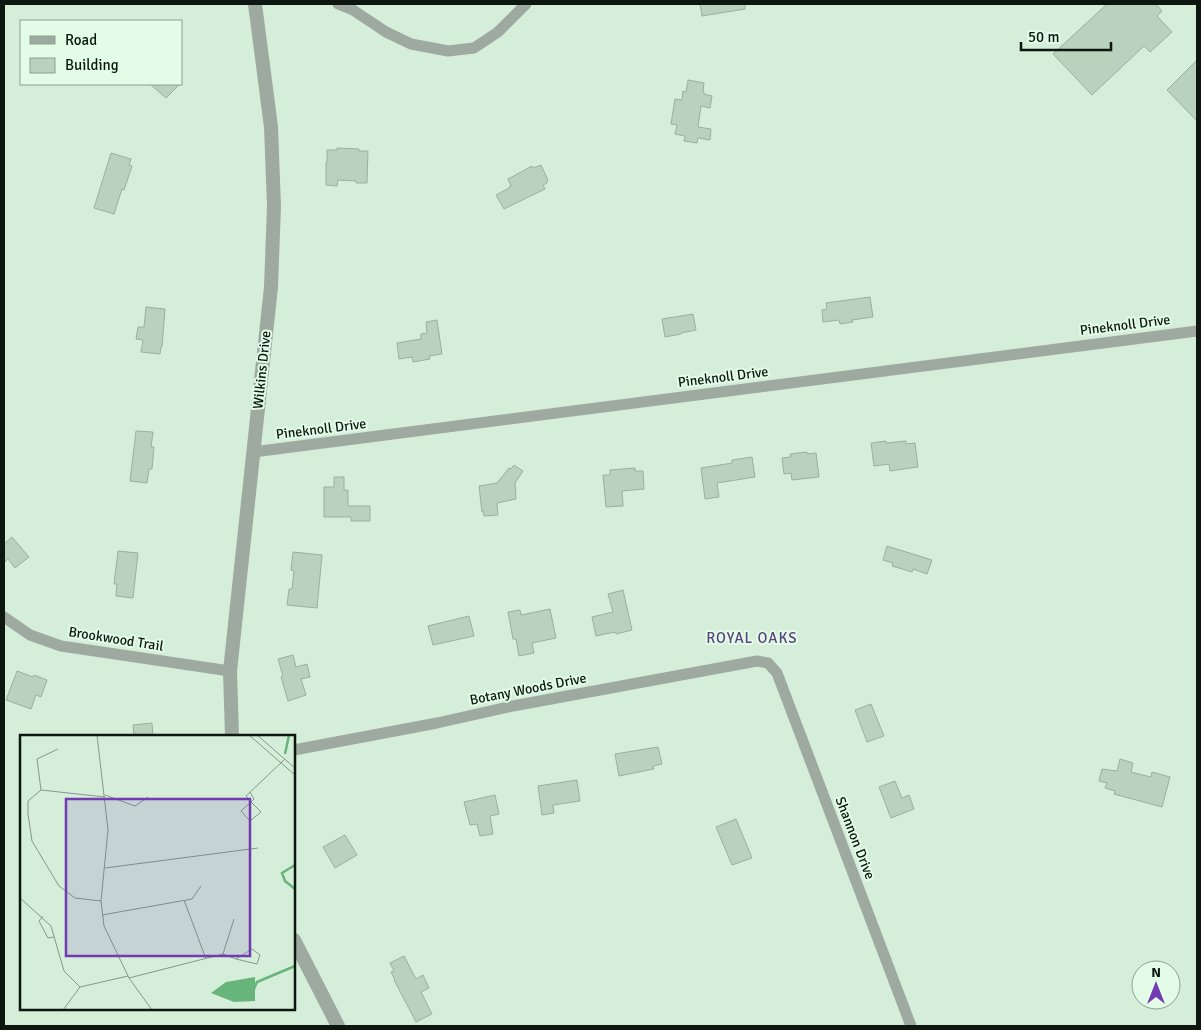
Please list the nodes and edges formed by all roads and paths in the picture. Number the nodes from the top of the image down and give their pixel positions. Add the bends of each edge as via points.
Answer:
1 (255, 4) edge
2 (338, 4) edge
3 (526, 4) edge
4 (1197, 331) edge
5 (253, 452) junction
6 (4, 617) edge
7 (768, 663) joint
8 (230, 671) junction
9 (232, 735) edge
10 (295, 750) edge
11 (295, 942) edge
12 (338, 1026) edge
13 (911, 1026) edge

1 - 5 street, Wilkins Drive via 271,127 274,206 271,287
2 - 3 street via 411,44 448,51 474,48 498,32
4 - 5 street, Pineknoll Drive
5 - 8 street, Wilkins Drive
6 - 8 street, Brookwood Trail via 30,634 61,646
7 - 10 street, Botany Woods Drive via 756,661
7 - 13 street, Shannon Drive via 777,673
8 - 9 street, Wilkins Drive
11 - 12 street

